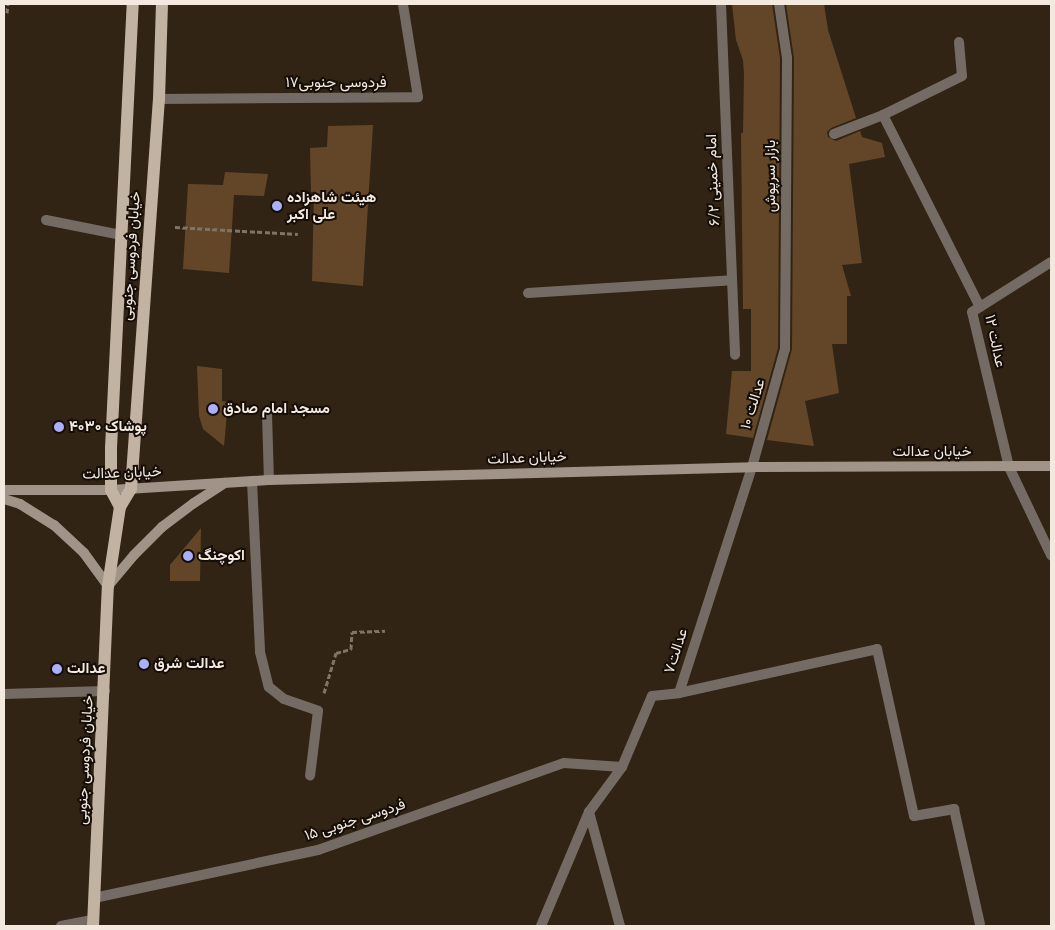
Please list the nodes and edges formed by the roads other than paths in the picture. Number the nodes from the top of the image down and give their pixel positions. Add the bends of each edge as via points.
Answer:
1 (133, 4) edge
2 (162, 4) edge
3 (403, 4) edge
4 (721, 4) edge
5 (779, 4) edge
6 (959, 42) dead end
7 (159, 99) junction
8 (882, 115) junction
9 (834, 134) dead end
10 (46, 220) dead end
11 (121, 235) junction
12 (1051, 262) edge
13 (732, 280) junction
14 (528, 293) dead end
15 (980, 307) junction
16 (785, 349) joint
17 (735, 355) dead end
18 (267, 414) dead end
19 (1051, 466) edge
20 (752, 467) junction
21 (1009, 467) junction
22 (269, 480) junction
23 (252, 481) junction
24 (228, 482) junction
25 (131, 489) junction
26 (4, 490) edge
27 (111, 490) junction
28 (4, 498) edge
29 (120, 507) junction
30 (1051, 555) edge
31 (108, 586) junction
32 (105, 691) junction
33 (679, 693) junction
34 (4, 694) edge
35 (622, 767) junction
36 (310, 776) dead end
37 (589, 812) junction
38 (94, 898) junction
39 (93, 923) edge
40 (980, 924) dead end
41 (61, 926) edge
42 (541, 926) edge
43 (620, 926) edge

1 - 11 main road, خیابان فردوسی جنوبی
2 - 7 main road, خیابان فردوسی جنوبی
3 - 7 street, فردوسی جنوبی۱۷ via 418,97
4 - 13 street, امام خمینی ۶/۲
5 - 16 street, بازار سرپوش via 787,58
6 - 8 street via 962,76
7 - 25 main road, خیابان فردوسی جنوبی
8 - 9 street
8 - 15 street
10 - 11 street
11 - 27 main road, خیابان فردوسی جنوبی via 110,448
12 - 15 street, عدالت ۱۲
13 - 14 street
13 - 17 street, امام خمینی ۶/۲
15 - 21 street, عدالت ۱۲ via 972,312
16 - 20 street, عدالت ۱۰
18 - 22 street
19 - 21 main road, خیابان عدالت
20 - 21 main road, خیابان عدالت
20 - 22 main road, خیابان عدالت
20 - 33 street, عدالت۷
21 - 30 street
22 - 23 main road, خیابان عدالت
23 - 24 main road, خیابان عدالت
23 - 36 street via 260,652 269,687 284,699 318,711
24 - 25 main road, خیابان عدالت
24 - 31 main road via 162,527
25 - 27 main road, خیابان عدالت
25 - 29 main road, خیابان فردوسی جنوبی
26 - 27 main road, خیابان عدالت
27 - 29 main road, خیابان فردوسی جنوبی
28 - 31 main road via 54,525 84,553
29 - 31 main road, خیابان فردوسی جنوبی
31 - 32 main road, خیابان فردوسی جنوبی
32 - 34 street
32 - 38 main road, خیابان فردوسی جنوبی
33 - 35 street, عدالت۷ via 652,696
33 - 40 street via 877,649 914,816 954,808
35 - 37 street, عدالت۷
35 - 38 street, فردوسی جنوبی ۱۵ via 564,764 318,850
37 - 42 street, عدالت۷
37 - 43 street
38 - 39 main road, خیابان فردوسی جنوبی
39 - 41 street

